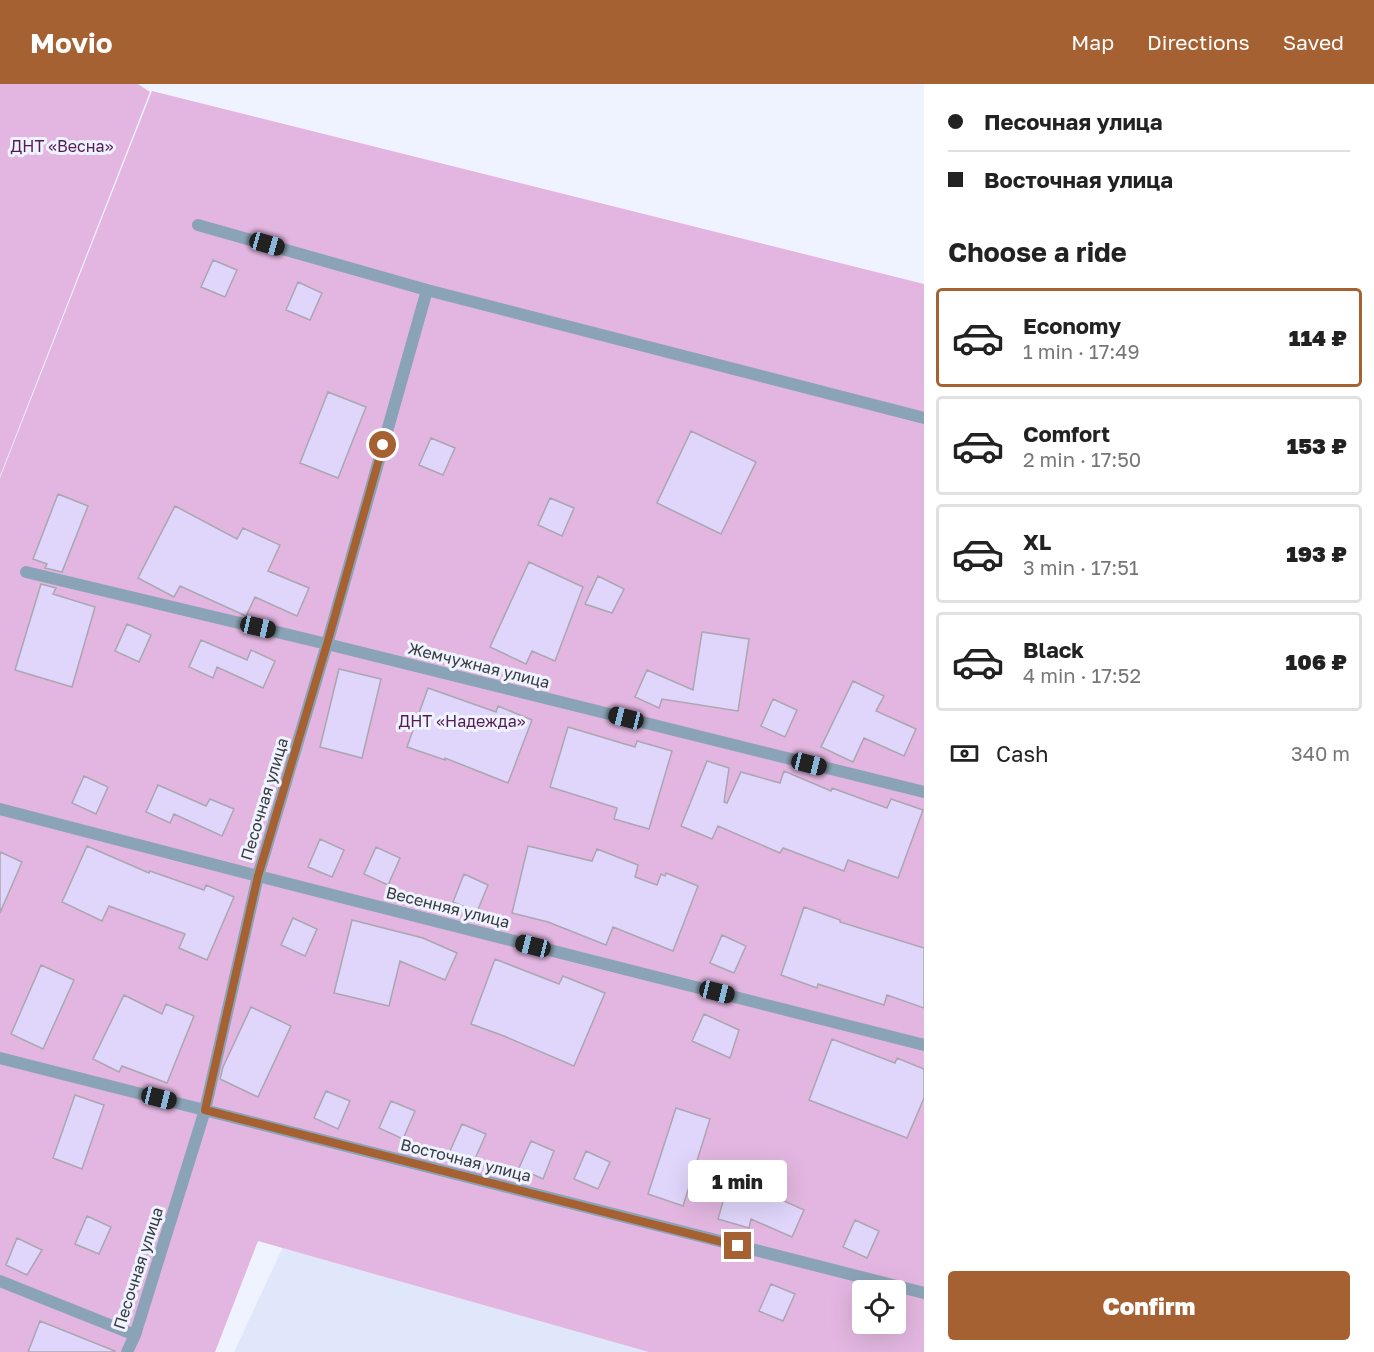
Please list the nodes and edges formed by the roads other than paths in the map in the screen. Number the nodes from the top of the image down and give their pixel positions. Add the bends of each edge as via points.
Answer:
1 (198, 225) dead end
2 (427, 290) junction
3 (924, 418) edge
4 (26, 572) dead end
5 (327, 644) junction
6 (924, 792) edge
7 (0, 809) edge
8 (258, 876) junction
9 (924, 1045) edge
10 (0, 1058) edge
11 (205, 1110) junction
12 (0, 1281) edge
13 (924, 1293) edge
14 (135, 1335) junction
15 (127, 1352) edge

1 - 2 lane
2 - 3 lane
2 - 5 lane, Песочная улица
4 - 5 lane, Жемчужная улица
5 - 6 lane, Жемчужная улица
5 - 8 lane, Песочная улица
7 - 8 lane, Весенняя улица
8 - 9 lane, Весенняя улица
8 - 11 lane, Песочная улица
10 - 11 lane, Восточная улица
11 - 13 lane, Восточная улица
11 - 14 lane, Песочная улица
12 - 14 lane
14 - 15 lane, Песочная улица

